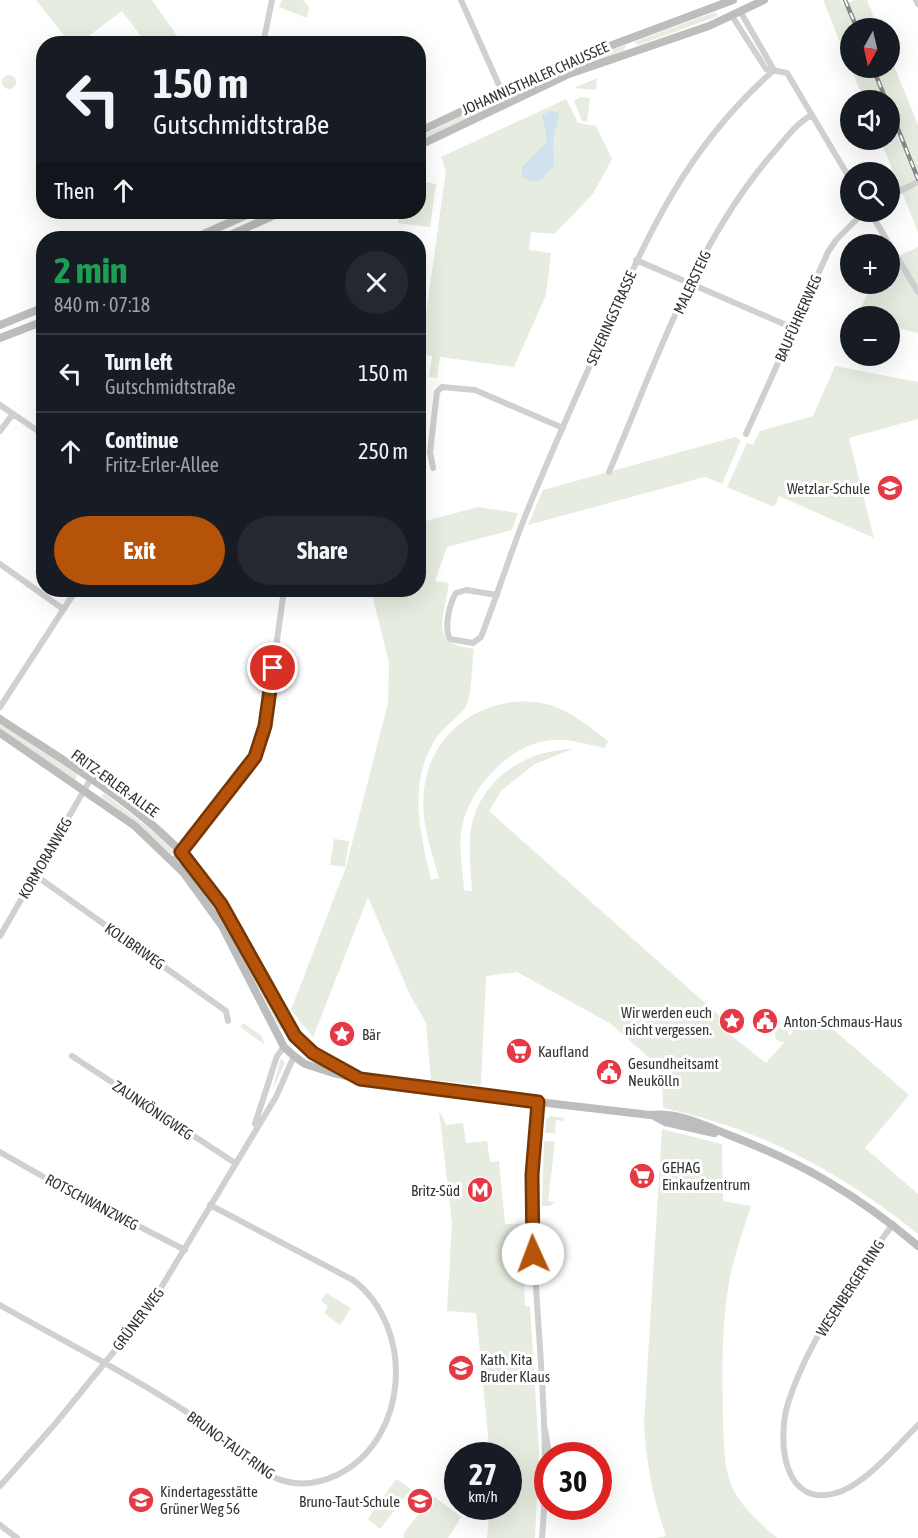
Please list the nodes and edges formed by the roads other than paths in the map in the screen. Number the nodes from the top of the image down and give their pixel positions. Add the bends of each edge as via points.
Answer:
1 (272, 0) edge
2 (460, 0) edge
3 (764, 0) edge
4 (916, 0) edge
5 (727, 1) edge
6 (918, 4) edge
7 (736, 14) junction
8 (264, 36) edge
9 (630, 38) junction
10 (634, 50) junction
11 (774, 70) junction
12 (502, 92) junction
13 (507, 103) junction
14 (812, 115) junction
15 (426, 128) edge
16 (426, 142) edge
17 (840, 162) edge
18 (918, 182) edge
19 (900, 191) edge
20 (237, 219) edge
21 (266, 219) edge
22 (854, 222) edge
23 (876, 222) edge
24 (211, 231) edge
25 (239, 231) edge
26 (636, 260) junction
27 (690, 284) junction
28 (918, 292) edge
29 (36, 310) edge
30 (36, 324) edge
31 (0, 325) edge
32 (793, 328) junction
33 (0, 338) edge
34 (0, 405) edge
35 (13, 414) junction
36 (563, 428) junction
37 (36, 430) edge
38 (0, 431) edge
39 (746, 434) dead end
40 (433, 468) dead end
41 (609, 472) dead end
42 (0, 564) edge
43 (36, 590) edge
44 (497, 595) junction
45 (46, 597) edge
46 (71, 597) edge
47 (283, 597) edge
48 (63, 609) junction
49 (0, 707) edge
50 (0, 719) edge
51 (0, 733) edge
52 (90, 780) junction
53 (84, 790) junction
54 (181, 852) junction
55 (173, 861) junction
56 (35, 875) junction
57 (0, 936) edge
58 (228, 1021) dead end
59 (295, 1036) junction
60 (303, 1045) junction
61 (284, 1047) junction
62 (72, 1056) dead end
63 (294, 1056) junction
64 (360, 1079) junction
65 (538, 1102) junction
66 (251, 1135) junction
67 (0, 1152) edge
68 (235, 1163) junction
69 (210, 1205) junction
70 (893, 1224) junction
71 (918, 1246) edge
72 (185, 1250) junction
73 (0, 1305) edge
74 (104, 1364) junction
75 (544, 1423) junction
76 (918, 1425) edge
77 (544, 1442) edge
78 (547, 1442) edge
79 (0, 1486) edge
80 (543, 1520) edge
81 (0, 1525) edge
82 (17, 1538) edge
83 (542, 1538) edge

1 - 8 street
2 - 12 street
3 - 7 street, JOHANNISTHALER CHAUSSEE
4 - 6 street
5 - 7 street
5 - 9 street, JOHANNISTHALER CHAUSSEE
7 - 10 street, JOHANNISTHALER CHAUSSEE
7 - 11 street
9 - 10 street
9 - 12 street, JOHANNISTHALER CHAUSSEE
10 - 13 street, JOHANNISTHALER CHAUSSEE
11 - 14 street via 786,73
11 - 26 street, SEVERINGSTRASSE via 745,96 691,162
12 - 13 street
12 - 15 street, JOHANNISTHALER CHAUSSEE
13 - 16 street, JOHANNISTHALER CHAUSSEE
14 - 17 street
14 - 27 street, MALERSTEIG via 794,129 735,201
18 - 19 street
20 - 24 street
21 - 25 street
22 - 32 street, BAUFÜHRERWEG via 828,252
23 - 28 street
26 - 27 street
26 - 36 street, SEVERINGSTRASSE
27 - 32 street
27 - 41 street, MALERSTEIG
29 - 31 street
30 - 33 street
32 - 39 street, BAUFÜHRERWEG
34 - 35 street
35 - 37 street
35 - 38 street
36 - 40 street via 475,390 442,387 437,392 430,453
36 - 44 street, SEVERINGSTRASSE
42 - 43 street
44 - 44 street, SEVERINGSTRASSE via 478,642 450,639 447,629 456,593 463,590
45 - 48 street
46 - 48 street
47 - 54 street via 265,726 258,749
48 - 49 street
50 - 52 street, FRITZ-ERLER-ALLEE
51 - 53 street, FRITZ-ERLER-ALLEE
52 - 53 street, KORMORANWEG
52 - 54 street, FRITZ-ERLER-ALLEE via 132,808
53 - 55 street, FRITZ-ERLER-ALLEE via 135,826
53 - 56 street, KORMORANWEG
54 - 55 street
54 - 59 street, FRITZ-ERLER-ALLEE via 221,904
55 - 61 street, FRITZ-ERLER-ALLEE via 222,926
56 - 57 street, KORMORANWEG
56 - 58 street, KOLIBRIWEG via 226,1011
59 - 60 street, FRITZ-ERLER-ALLEE
59 - 61 street
60 - 63 street
60 - 64 street, FRITZ-ERLER-ALLEE
61 - 63 street, FRITZ-ERLER-ALLEE
61 - 66 street, GRÜNER WEG via 277,1056
62 - 68 street, ZAUNKÖNIGWEG
63 - 64 street, FRITZ-ERLER-ALLEE via 305,1064
63 - 66 street, GRÜNER WEG via 276,1097
64 - 65 street
65 - 70 street via 680,1117 812,1171
65 - 75 street via 531,1221
66 - 68 street, GRÜNER WEG
67 - 72 street, ROTSCHWANZWEG
68 - 69 street, GRÜNER WEG
69 - 72 street, GRÜNER WEG
69 - 74 street, BRUNO-TAUT-RING via 347,1277 366,1291 381,1310 394,1343 396,1371 389,1413 375,1443 353,1465 332,1477 303,1484 283,1481 258,1468 183,1409
70 - 71 street
70 - 76 street, WESENBERGER RING via 838,1301 800,1372 783,1419 784,1459 790,1474 803,1488 818,1494 834,1493 863,1478
72 - 74 street, GRÜNER WEG via 147,1311
73 - 74 street, BRUNO-TAUT-RING
74 - 79 street, GRÜNER WEG
75 - 77 street
75 - 78 street
80 - 83 street
81 - 82 street

